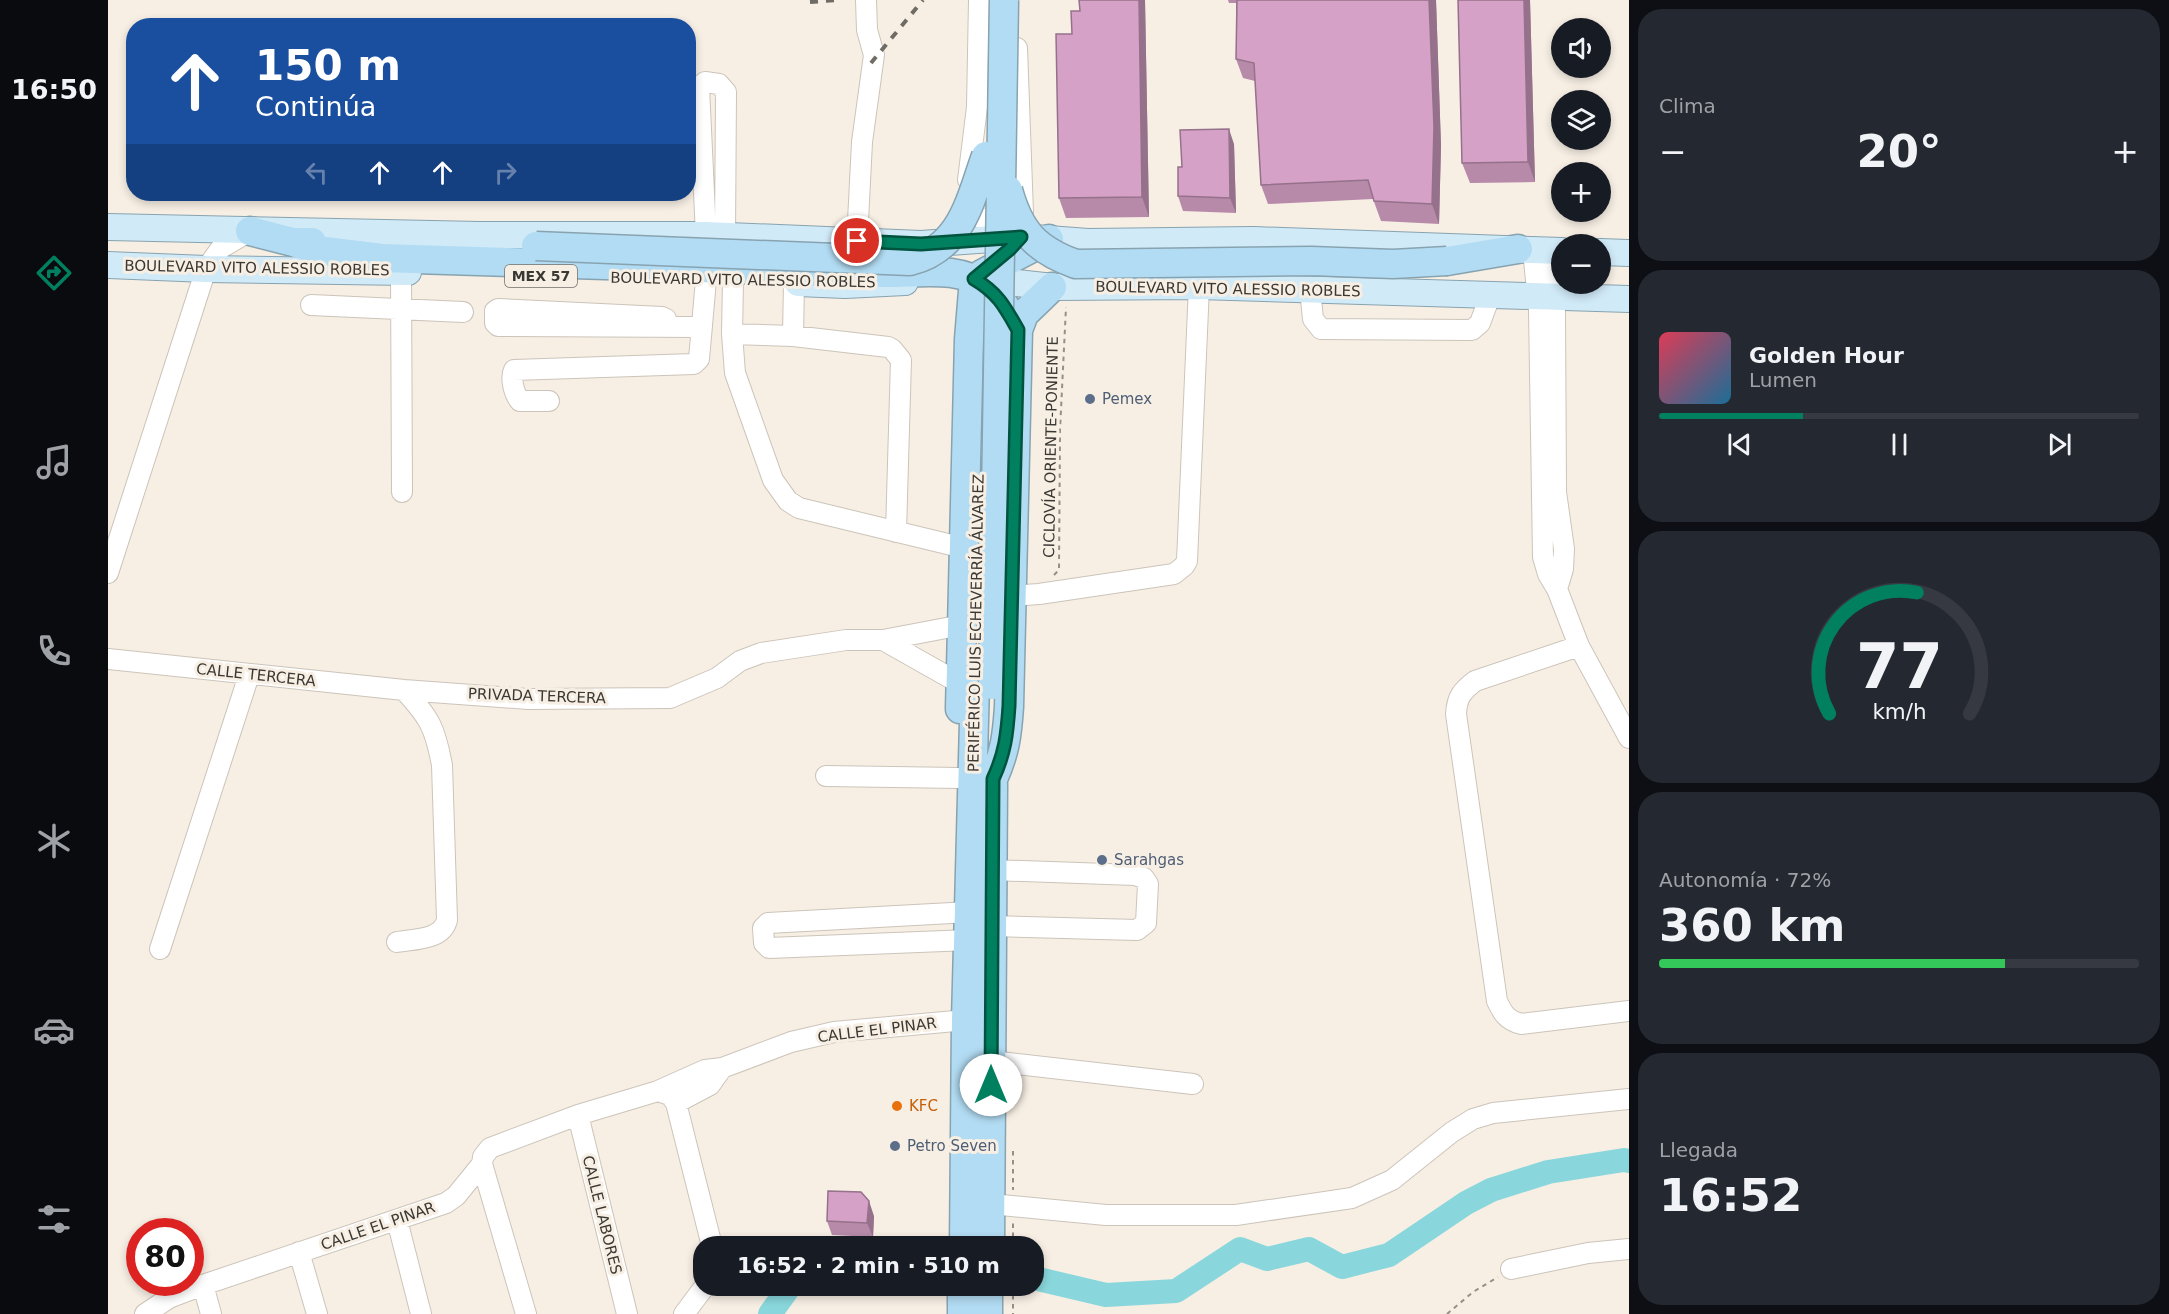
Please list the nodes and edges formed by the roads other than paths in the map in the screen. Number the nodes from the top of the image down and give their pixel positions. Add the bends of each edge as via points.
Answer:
1 (866, 0) edge
2 (979, 0) edge
3 (988, 0) edge
4 (1004, 0) edge
5 (1017, 0) edge
6 (994, 157) junction
7 (1023, 201) junction
8 (965, 204) junction
9 (108, 227) edge
10 (250, 231) junction
11 (715, 235) junction
12 (1055, 240) junction
13 (857, 241) junction
14 (293, 242) junction
15 (921, 244) junction
16 (1541, 250) edge
17 (1611, 252) edge
18 (1629, 253) edge
19 (108, 265) edge
20 (206, 269) junction
21 (401, 272) junction
22 (974, 279) junction
23 (706, 280) junction
24 (733, 281) junction
25 (794, 283) junction
26 (1199, 286) junction
27 (1089, 287) junction
28 (1310, 289) junction
29 (1059, 296) junction
30 (1490, 296) junction
31 (1545, 296) junction
32 (1629, 299) edge
33 (312, 305) dead end
34 (401, 309) junction
35 (463, 312) dead end
36 (668, 326) junction
37 (702, 327) junction
38 (1018, 330) junction
39 (732, 334) junction
40 (793, 336) junction
41 (969, 339) junction
42 (549, 401) dead end
43 (402, 492) dead end
44 (896, 532) junction
45 (964, 548) junction
46 (108, 573) edge
47 (1011, 597) junction
48 (963, 624) junction
49 (883, 640) junction
50 (1579, 646) junction
51 (108, 659) edge
52 (249, 675) junction
53 (976, 684) junction
54 (404, 690) junction
55 (1629, 738) edge
56 (826, 776) dead end
57 (959, 778) junction
58 (993, 779) junction
59 (972, 826) junction
60 (992, 870) junction
61 (977, 926) junction
62 (397, 942) dead end
63 (160, 950) dead end
64 (1629, 1011) edge
65 (966, 1020) junction
66 (991, 1061) junction
67 (722, 1068) junction
68 (1193, 1084) dead end
69 (658, 1091) junction
70 (1629, 1098) edge
71 (676, 1103) junction
72 (578, 1115) junction
73 (482, 1164) junction
74 (1002, 1206) junction
75 (397, 1220) junction
76 (709, 1236) edge
77 (984, 1236) edge
78 (987, 1236) edge
79 (1629, 1248) edge
80 (300, 1252) junction
81 (1511, 1269) road end
82 (204, 1286) edge
83 (204, 1290) edge
84 (175, 1296) edge
85 (698, 1296) edge
86 (145, 1314) edge
87 (211, 1314) edge
88 (317, 1314) edge
89 (421, 1314) edge
90 (526, 1314) edge
91 (627, 1314) edge
92 (684, 1314) edge

1 - 13 street via 867,30 874,55 862,142
2 - 8 street via 977,107
3 - 6 highway, PERIFÉRICO LUIS ECHEVERRÍA ÁLVAREZ
4 - 6 highway, PERIFÉRICO LUIS ECHEVERRÍA ÁLVAREZ, bridge
5 - 7 street
6 - 14 highway, bridge via 956,232 928,255 910,261 536,246
6 - 16 highway, bridge via 1019,222 1031,238 1047,251 1076,264 1393,264
6 - 53 highway, PERIFÉRICO LUIS ECHEVERRÍA ÁLVAREZ, bridge
7 - 8 street via 1009,216 988,221 969,212
7 - 12 main road via 1028,214
7 - 12 street via 1023,224
8 - 15 street via 945,233
9 - 10 main road
10 - 11 main road
10 - 14 highway
10 - 20 street via 221,248
11 - 11 street via 726,92 719,84 705,82 699,87
11 - 13 main road
12 - 15 main road
12 - 16 main road via 1254,240
12 - 22 highway
12 - 27 main road via 1081,257 1082,274
13 - 15 main road
14 - 22 highway via 317,250 382,258 939,272
16 - 31 street
17 - 18 main road
19 - 20 main road, BOULEVARD VITO ALESSIO ROBLES / MEX 57
20 - 21 main road, BOULEVARD VITO ALESSIO ROBLES / MEX 57
20 - 46 street
21 - 23 main road, BOULEVARD VITO ALESSIO ROBLES / MEX 57
21 - 34 street
22 - 25 main road, BOULEVARD VITO ALESSIO ROBLES / MEX 57 via 845,285
22 - 29 main road, BOULEVARD VITO ALESSIO ROBLES / MEX 57
22 - 38 highway via 990,288
22 - 41 highway
23 - 24 main road, BOULEVARD VITO ALESSIO ROBLES / MEX 57
23 - 37 street
24 - 25 main road, BOULEVARD VITO ALESSIO ROBLES / MEX 57
24 - 39 street
25 - 40 street
26 - 27 main road, BOULEVARD VITO ALESSIO ROBLES
26 - 28 main road, BOULEVARD VITO ALESSIO ROBLES
26 - 47 street via 1184,566 1174,574
27 - 29 main road, BOULEVARD VITO ALESSIO ROBLES / MEX 57
28 - 30 main road, BOULEVARD VITO ALESSIO ROBLES
28 - 30 street via 1313,319 1322,329 1472,330 1480,323
29 - 38 highway via 1024,314
30 - 31 main road, BOULEVARD VITO ALESSIO ROBLES
31 - 32 main road, BOULEVARD VITO ALESSIO ROBLES
31 - 50 street via 1548,440 1564,549 1557,590
33 - 34 street
34 - 35 street
34 - 43 street
36 - 36 street via 498,326 495,311 662,317
36 - 37 street
37 - 42 street via 699,359 691,365 514,370 520,401
38 - 41 highway via 1008,324 986,324
38 - 47 highway
39 - 40 street
39 - 44 street via 739,387 779,491 799,508
40 - 44 street via 888,347 900,360
41 - 45 highway
44 - 45 street
45 - 48 highway
47 - 58 highway via 1006,742
48 - 49 street
48 - 53 highway
49 - 53 street
49 - 54 street, PRIVADA TERCERA via 846,640 761,653 670,698 528,699
50 - 55 street
50 - 64 street via 1475,681 1462,690 1456,714 1459,737 1497,1001 1503,1013 1521,1024
51 - 52 street, CALLE TERCERA
52 - 54 street, CALLE TERCERA
52 - 63 street
53 - 57 highway
53 - 58 highway, PERIFÉRICO LUIS ECHEVERRÍA ÁLVAREZ
53 - 59 highway, PERIFÉRICO LUIS ECHEVERRÍA ÁLVAREZ
54 - 62 street via 425,712 438,742 447,920 440,932
56 - 57 street
57 - 59 highway
58 - 60 highway, PERIFÉRICO LUIS ECHEVERRÍA ÁLVAREZ
59 - 61 highway, PERIFÉRICO LUIS ECHEVERRÍA ÁLVAREZ
60 - 61 highway, PERIFÉRICO LUIS ECHEVERRÍA ÁLVAREZ
60 - 61 street via 1144,878 1148,884 1146,923 1137,930
61 - 61 street via 769,948 764,944 768,923
61 - 65 highway, PERIFÉRICO LUIS ECHEVERRÍA ÁLVAREZ
61 - 66 highway, PERIFÉRICO LUIS ECHEVERRÍA ÁLVAREZ
65 - 67 street, CALLE EL PINAR via 834,1032 791,1042
65 - 77 highway, PERIFÉRICO LUIS ECHEVERRÍA ÁLVAREZ
66 - 68 street
66 - 74 highway, PERIFÉRICO LUIS ECHEVERRÍA ÁLVAREZ
67 - 69 street, CALLE EL PINAR via 705,1070
67 - 71 street, CALLE EL PINAR via 710,1085
69 - 71 street via 670,1095
69 - 72 street, CALLE EL PINAR
70 - 74 street via 1493,1113 1473,1119 1392,1180 1352,1198 1236,1215 1106,1215
71 - 76 street
72 - 73 street, CALLE EL PINAR via 490,1148
72 - 91 street, CALLE LABORES
73 - 75 street, CALLE EL PINAR via 446,1203
73 - 90 street
74 - 78 highway, PERIFÉRICO LUIS ECHEVERRÍA ÁLVAREZ
75 - 80 street, CALLE EL PINAR
75 - 89 street
79 - 81 street
80 - 82 street, CALLE EL PINAR
80 - 88 street
83 - 87 street
84 - 86 street, CALLE EL PINAR
85 - 92 street

